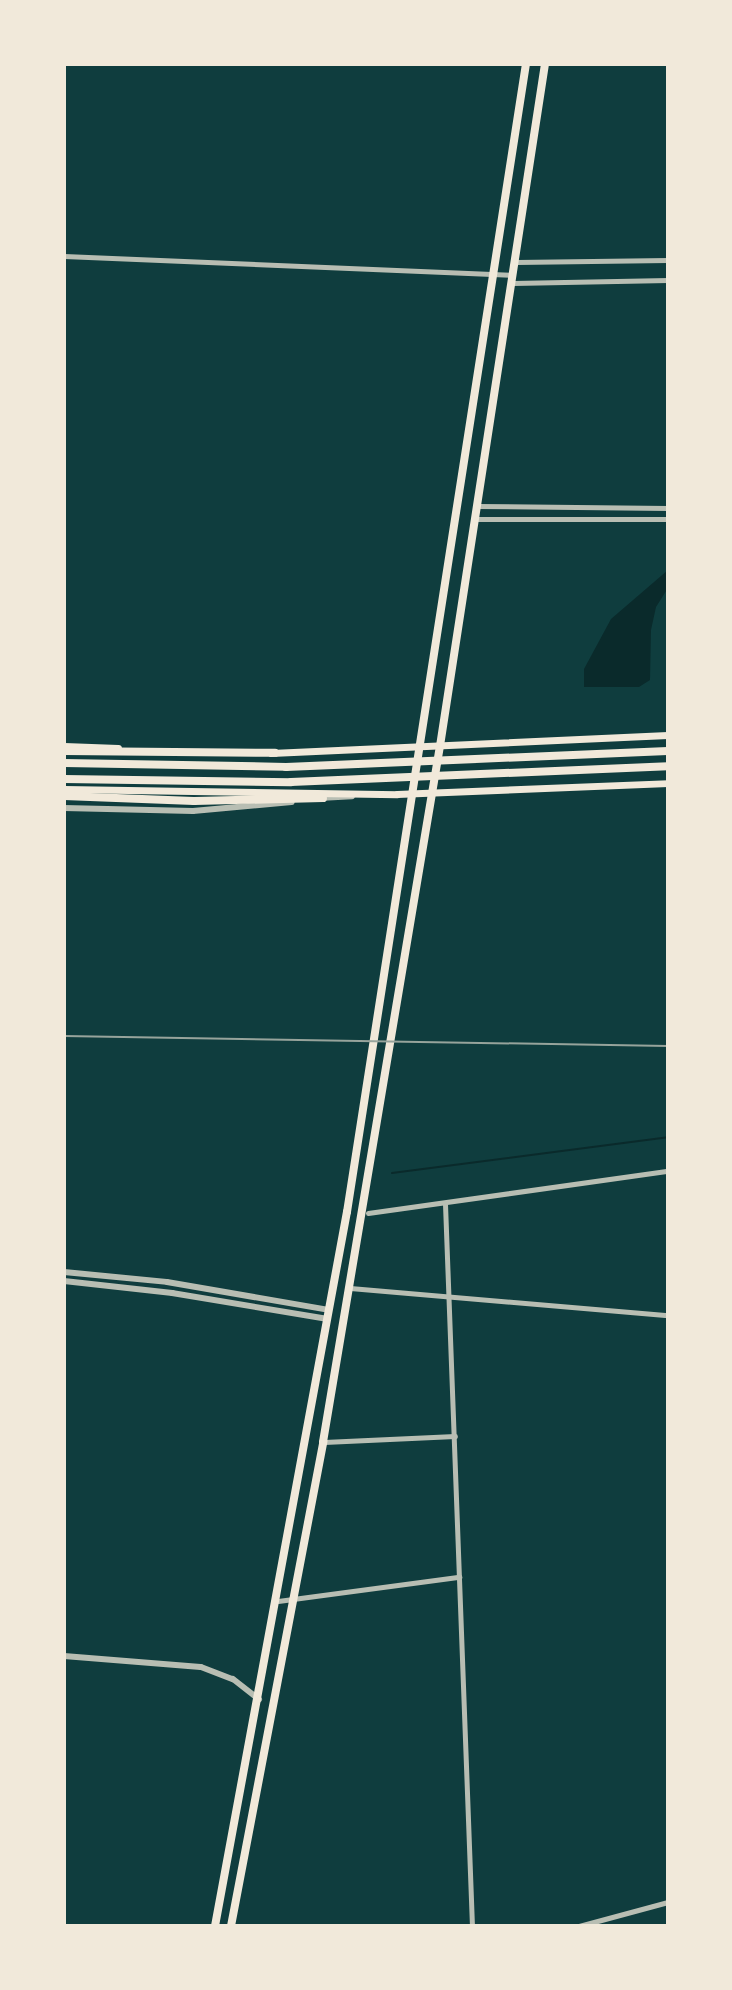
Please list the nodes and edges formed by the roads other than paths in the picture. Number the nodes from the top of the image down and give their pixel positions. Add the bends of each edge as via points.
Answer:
1 (526, 64) edge
2 (545, 64) edge
3 (64, 256) edge
4 (668, 260) edge
5 (516, 262) junction
6 (493, 274) junction
7 (513, 279) junction
8 (668, 280) edge
9 (476, 506) junction
10 (668, 508) edge
11 (474, 519) junction
12 (668, 519) edge
13 (668, 735) edge
14 (440, 746) junction
15 (64, 748) edge
16 (418, 748) junction
17 (668, 751) edge
18 (275, 753) junction
19 (64, 763) edge
20 (668, 766) edge
21 (64, 779) edge
22 (668, 783) edge
23 (64, 789) edge
24 (432, 793) junction
25 (397, 794) junction
26 (411, 794) junction
27 (64, 796) edge
28 (323, 798) junction
29 (64, 808) edge
30 (668, 1171) edge
31 (445, 1204) junction
32 (368, 1213) dead end
33 (64, 1272) edge
34 (64, 1281) edge
35 (349, 1288) junction
36 (450, 1296) junction
37 (329, 1315) junction
38 (668, 1315) edge
39 (455, 1436) junction
40 (323, 1442) junction
41 (460, 1577) junction
42 (293, 1599) junction
43 (278, 1601) junction
44 (64, 1656) edge
45 (260, 1699) junction
46 (668, 1902) edge
47 (215, 1926) edge
48 (231, 1926) edge
49 (472, 1926) edge
50 (579, 1926) edge

1 - 6 highway
2 - 5 highway
3 - 6 street
4 - 5 street
5 - 7 highway
6 - 7 street
6 - 16 highway
7 - 8 street
7 - 9 highway
9 - 10 street
9 - 11 highway
11 - 12 street
11 - 14 highway
13 - 14 main road
14 - 16 main road
14 - 24 highway
15 - 18 main road
15 - 18 highway
16 - 18 main road
16 - 26 highway
17 - 19 highway via 286,767
20 - 21 highway via 291,782
22 - 24 main road
23 - 25 main road
24 - 26 main road
24 - 35 highway
25 - 26 main road
25 - 28 street
26 - 37 highway
27 - 28 highway
28 - 29 street via 206,810
30 - 31 street
31 - 32 street
31 - 36 street
33 - 37 street via 167,1282
34 - 37 street
35 - 36 street
35 - 40 highway
36 - 38 street
36 - 39 street
37 - 43 highway
39 - 40 street
39 - 41 street
40 - 42 highway
41 - 42 street
41 - 49 street
42 - 43 street
42 - 48 highway
43 - 45 highway
44 - 45 street via 201,1667 233,1679
45 - 47 highway
46 - 50 street

